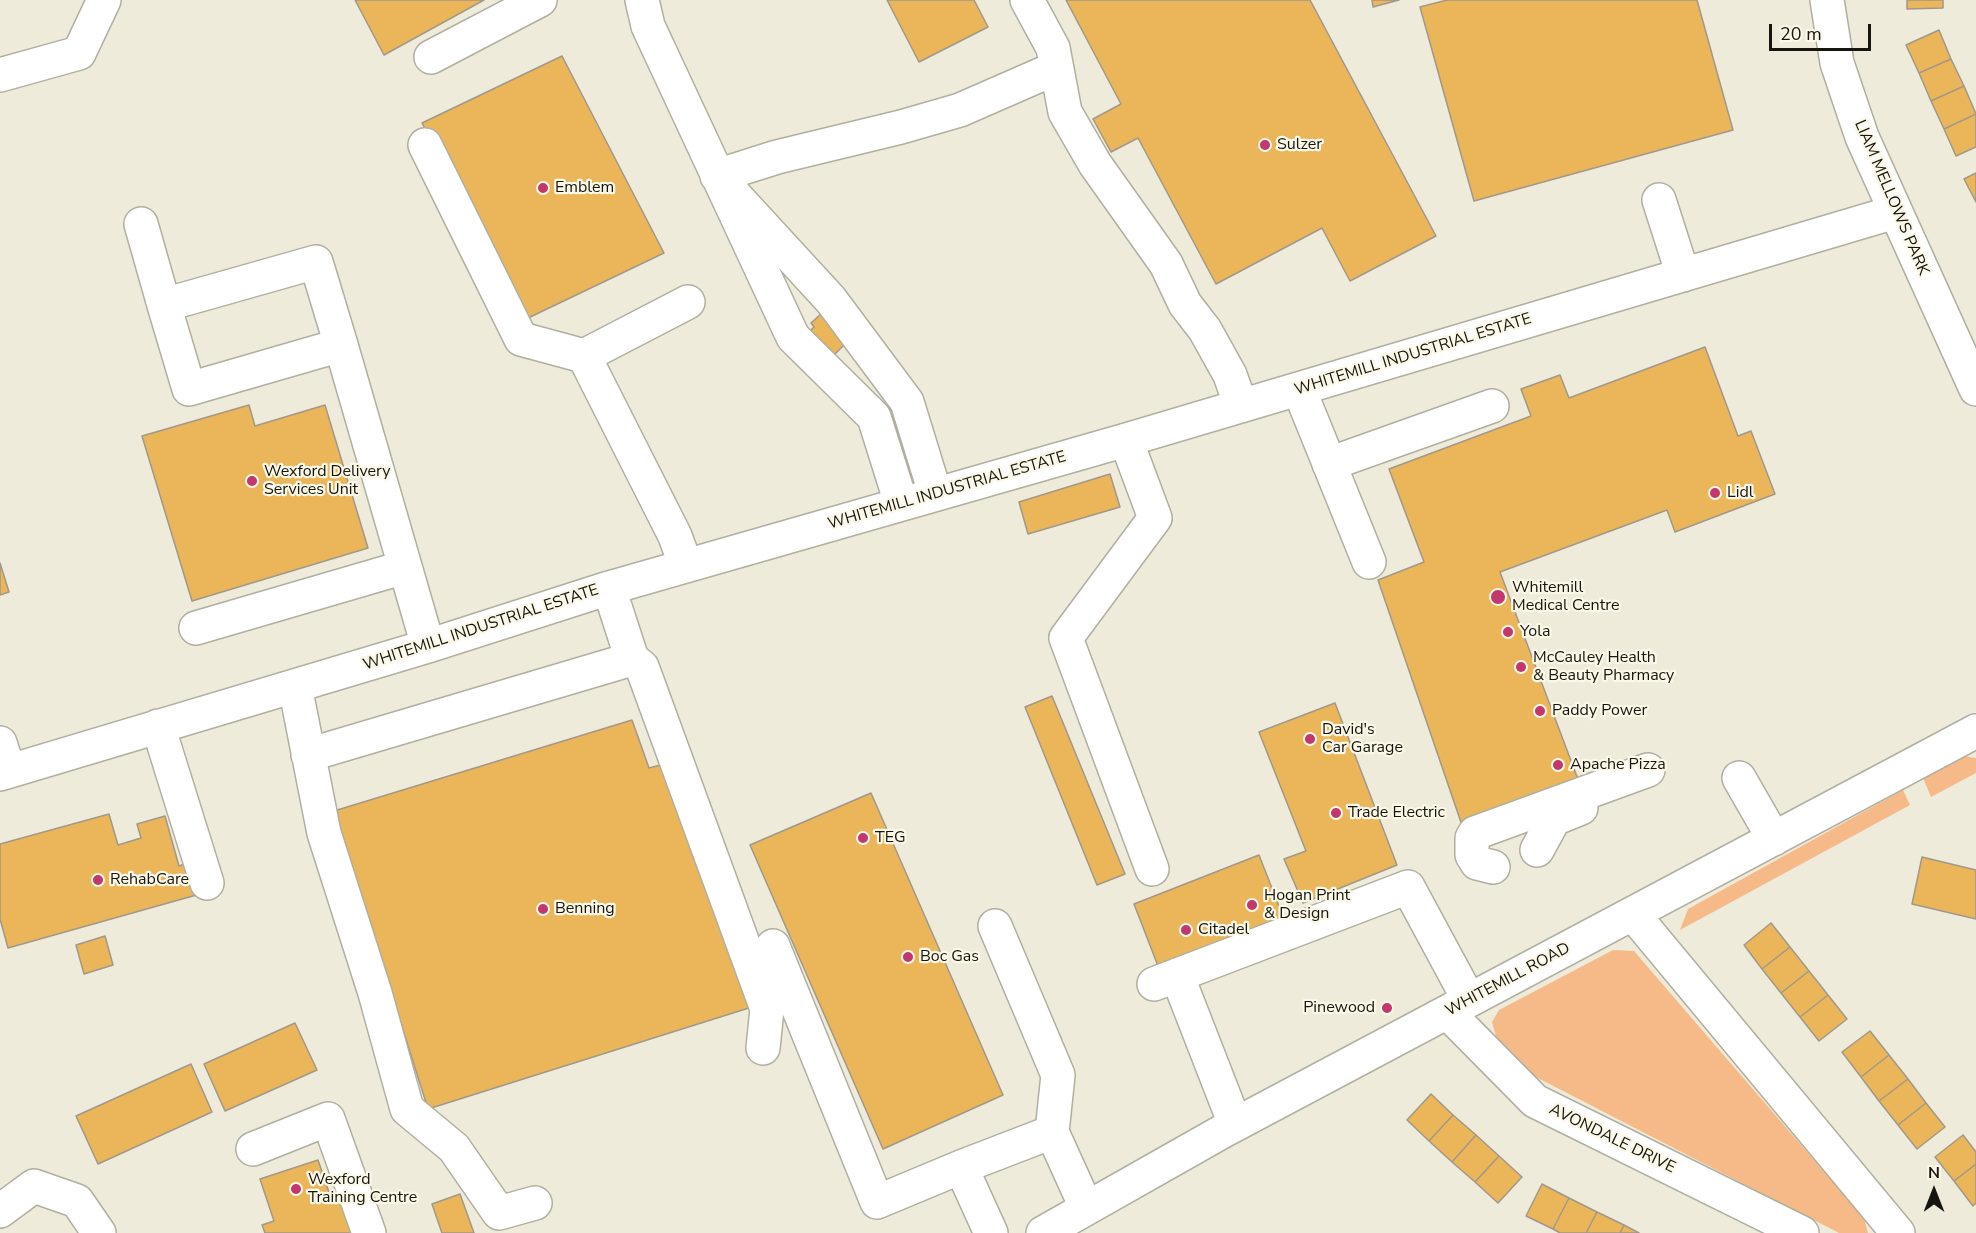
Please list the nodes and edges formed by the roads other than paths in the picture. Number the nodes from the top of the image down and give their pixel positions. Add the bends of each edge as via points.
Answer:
1 (104, 0) edge
2 (540, 0) edge
3 (642, 0) edge
4 (1027, 0) edge
5 (1827, 0) edge
6 (431, 57) dead end
7 (1056, 68) junction
8 (0, 75) edge
9 (425, 145) dead end
10 (717, 176) junction
11 (1659, 200) dead end
12 (1895, 212) junction
13 (141, 224) dead end
14 (1683, 275) junction
15 (688, 302) dead end
16 (164, 305) junction
17 (341, 345) junction
18 (584, 356) junction
19 (1299, 389) junction
20 (1976, 389) edge
21 (1241, 406) junction
22 (1492, 406) dead end
23 (1126, 440) junction
24 (1329, 464) junction
25 (935, 493) junction
26 (901, 503) junction
27 (1369, 562) dead end
28 (686, 566) junction
29 (405, 567) junction
30 (609, 588) junction
31 (196, 627) dead end
32 (428, 646) junction
33 (632, 659) junction
34 (295, 686) junction
35 (158, 726) junction
36 (1976, 731) edge
37 (308, 755) junction
38 (3, 763) edge
39 (1739, 778) dead end
40 (1774, 839) junction
41 (1538, 850) dead end
42 (1493, 867) dead end
43 (1152, 869) dead end
44 (207, 883) dead end
45 (1633, 914) junction
46 (995, 926) dead end
47 (772, 946) dead end
48 (1458, 1006) junction
49 (763, 1048) dead end
50 (1235, 1124) junction
51 (1052, 1132) junction
52 (253, 1149) dead end
53 (961, 1167) junction
54 (535, 1203) dead end
55 (1086, 1207) junction
56 (0, 1211) edge
57 (99, 1233) edge
58 (369, 1233) edge
59 (991, 1233) edge
60 (1043, 1233) edge
61 (1802, 1233) edge
62 (1898, 1233) edge

1 - 8 street via 79,53
2 - 6 street
3 - 10 street via 648,26
4 - 7 street via 1053,48
5 - 12 street, LIAM MELLOWS PARK via 1837,63 1862,137
7 - 10 street via 960,110
7 - 21 street via 1065,112 1095,164 1166,264 1185,304 1230,375
9 - 18 street via 521,339
10 - 25 street via 831,300 907,402
10 - 26 street via 793,337 874,417
11 - 14 street
12 - 14 street, WHITEMILL INDUSTRIAL ESTATE
12 - 20 street, LIAM MELLOWS PARK
13 - 16 street
14 - 19 street, WHITEMILL INDUSTRIAL ESTATE
15 - 18 street
16 - 17 street via 316,262
16 - 17 street via 189,389
17 - 29 street
18 - 28 street via 675,536
19 - 21 street, WHITEMILL INDUSTRIAL ESTATE
19 - 24 street
21 - 23 street, WHITEMILL INDUSTRIAL ESTATE
22 - 24 street
23 - 25 street, WHITEMILL INDUSTRIAL ESTATE
23 - 43 street via 1155,518 1066,638
24 - 27 street
25 - 26 street, WHITEMILL INDUSTRIAL ESTATE
26 - 28 street, WHITEMILL INDUSTRIAL ESTATE
28 - 30 street, WHITEMILL INDUSTRIAL ESTATE
29 - 31 street
29 - 32 street
30 - 32 street, WHITEMILL INDUSTRIAL ESTATE
30 - 33 street
32 - 34 street, WHITEMILL INDUSTRIAL ESTATE
33 - 37 street
33 - 49 street via 642,667 767,1009
34 - 35 street, WHITEMILL INDUSTRIAL ESTATE
34 - 37 street
35 - 38 street, WHITEMILL INDUSTRIAL ESTATE
35 - 44 street
36 - 40 street, WHITEMILL ROAD
37 - 54 street via 324,833 407,1109 454,1148 499,1213
39 - 40 street
40 - 45 street, WHITEMILL ROAD
41 - 42 street via 1554,819 1650,775 1475,833 1472,855 1477,864
45 - 48 street, WHITEMILL ROAD
45 - 62 street
46 - 51 street via 1058,1075
47 - 53 street via 877,1202
48 - 50 street, WHITEMILL ROAD
48 - 50 street, AVONDALE DRIVE via 1407,887 1165,980
48 - 61 street, AVONDALE DRIVE via 1535,1101
50 - 55 street, WHITEMILL ROAD
51 - 53 street
51 - 55 street
52 - 58 street via 328,1119
53 - 59 street
55 - 60 street, WHITEMILL ROAD
56 - 57 street via 34,1186 77,1201

